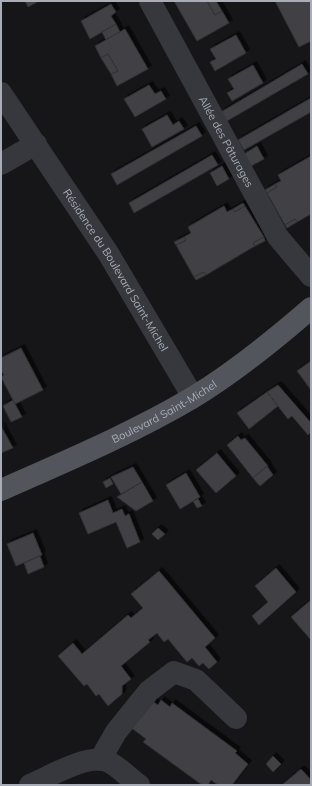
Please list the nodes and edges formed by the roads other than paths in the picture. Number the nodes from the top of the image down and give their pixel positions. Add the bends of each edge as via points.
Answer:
1 (150, 1) edge
2 (1, 93) edge
3 (36, 144) junction
4 (1, 164) edge
5 (311, 276) edge
6 (311, 308) edge
7 (193, 397) junction
8 (1, 490) edge
9 (236, 718) dead end
10 (100, 760) junction
11 (30, 785) edge
12 (139, 785) edge

1 - 5 street, Allée des Pâturages via 278,237
2 - 3 street, Résidence du Boulevard Saint-Michel
3 - 4 street
3 - 7 street, Résidence du Boulevard Saint-Michel via 108,253
6 - 7 main road, Boulevard Saint-Michel via 237,368
7 - 8 main road, Boulevard Saint-Michel via 103,445
9 - 10 street via 196,680 174,672 149,691 116,732
10 - 11 street via 82,761
10 - 12 street via 108,762

